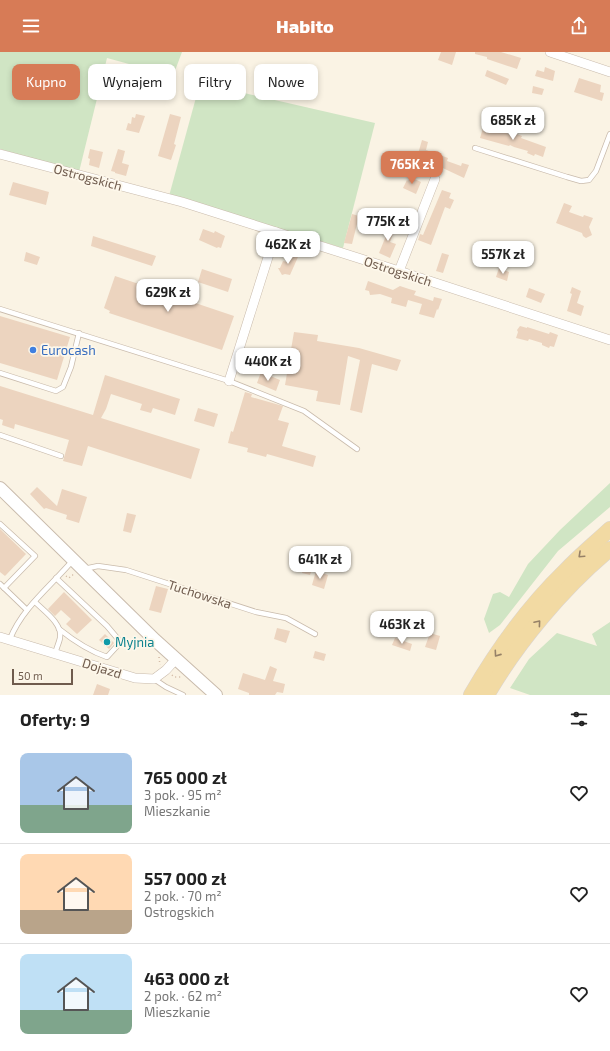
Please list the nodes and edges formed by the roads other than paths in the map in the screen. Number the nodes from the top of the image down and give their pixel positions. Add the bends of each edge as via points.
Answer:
1 (556, 53) edge
2 (610, 72) edge
3 (610, 134) edge
4 (476, 148) dead end
5 (0, 154) edge
6 (435, 179) dead end
7 (276, 232) junction
8 (399, 271) junction
9 (0, 309) edge
10 (79, 334) junction
11 (610, 340) edge
12 (0, 373) edge
13 (229, 381) junction
14 (0, 435) edge
15 (357, 449) dead end
16 (61, 456) dead end
17 (0, 488) edge
18 (0, 524) edge
19 (610, 529) edge
20 (610, 549) edge
21 (73, 560) junction
22 (83, 570) junction
23 (56, 578) junction
24 (2, 586) edge
25 (35, 602) junction
26 (28, 610) junction
27 (59, 629) junction
28 (314, 634) dead end
29 (0, 636) edge
30 (10, 640) junction
31 (55, 654) junction
32 (176, 659) junction
33 (154, 679) junction
34 (183, 695) edge
35 (216, 695) edge
36 (471, 695) edge
37 (487, 695) edge

1 - 2 street
3 - 4 lane via 596,171 589,180 567,177
5 - 7 street, Ostrogskich via 182,202
6 - 8 street
7 - 8 street, Ostrogskich
7 - 13 street
8 - 11 street, Ostrogskich
9 - 10 lane
10 - 12 lane via 63,387 56,391
10 - 13 lane
13 - 15 lane via 304,411
14 - 16 lane
17 - 21 street
18 - 24 lane via 35,556
19 -> 36 main road via 564,571 542,596 488,666
37 -> 20 main road via 536,625 594,562
21 - 22 street
21 - 23 lane
22 - 28 lane, Tuchowska via 98,566 126,570 256,612 286,618
22 - 32 street
23 - 25 lane
23 - 27 lane via 107,626 118,639 118,645 107,657 76,643
24 - 26 lane
25 - 26 lane
25 - 27 lane
26 - 30 lane via 13,630
27 - 31 lane via 60,638
29 - 30 street, Dojazd
30 - 31 street, Dojazd
31 - 33 street, Dojazd via 135,678
32 - 33 street
32 - 35 street
33 - 34 lane

